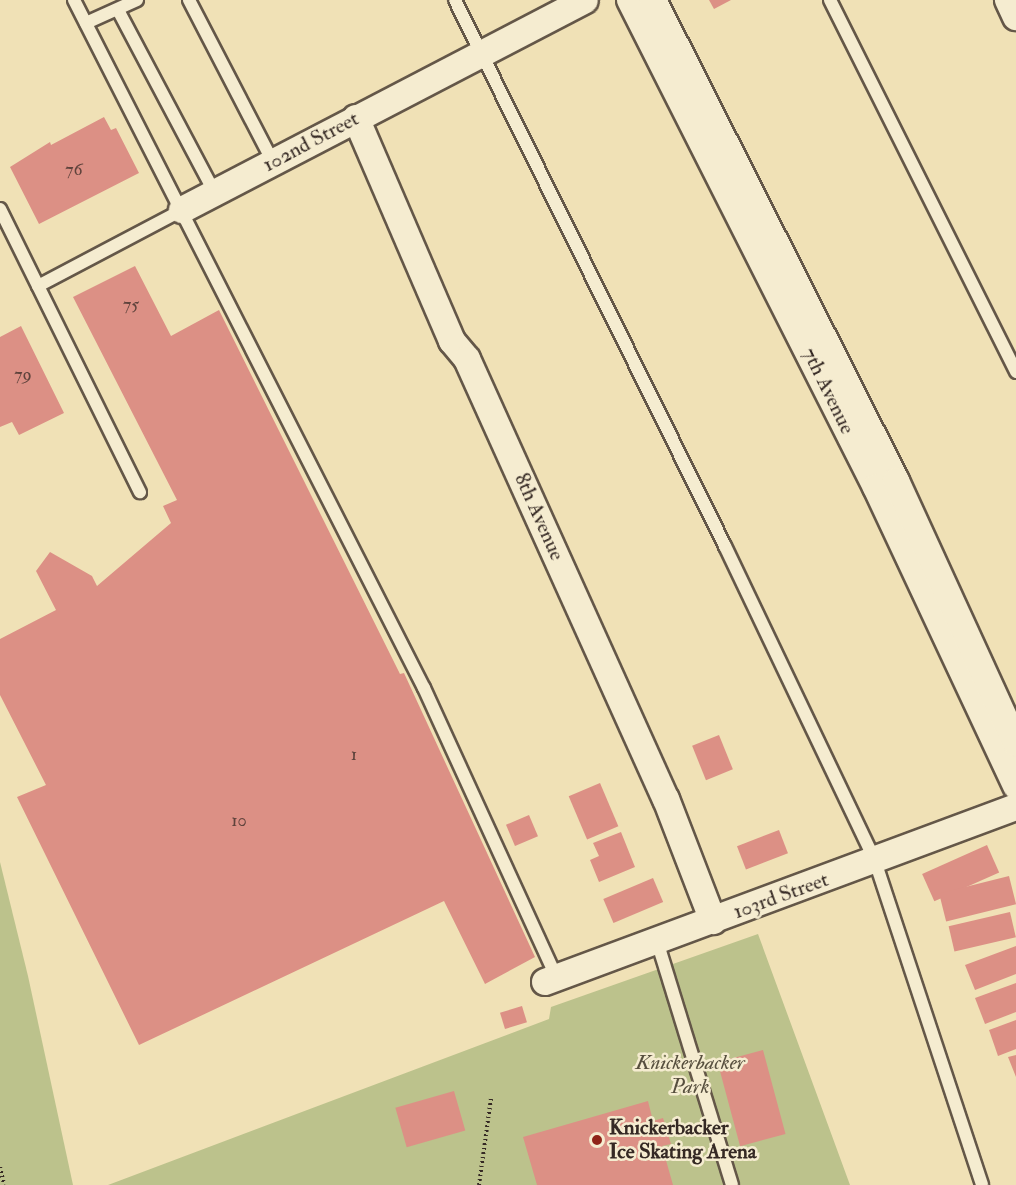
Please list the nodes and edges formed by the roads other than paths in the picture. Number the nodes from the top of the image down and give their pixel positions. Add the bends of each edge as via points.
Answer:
1 (74, 0) edge
2 (106, 0) edge
3 (137, 0) edge
4 (189, 0) edge
5 (455, 0) edge
6 (585, 0) edge
7 (630, 0) edge
8 (654, 0) edge
9 (830, 0) edge
10 (1008, 0) edge
11 (115, 11) junction
12 (1016, 16) edge
13 (86, 23) junction
14 (482, 53) junction
15 (356, 118) junction
16 (273, 162) junction
17 (215, 193) junction
18 (742, 196) junction
19 (0, 209) edge
20 (182, 210) junction
21 (38, 285) junction
22 (1016, 372) edge
23 (140, 492) dead end
24 (891, 496) junction
25 (1016, 743) edge
26 (1016, 786) edge
27 (1016, 807) edge
28 (875, 861) junction
29 (713, 921) junction
30 (657, 941) junction
31 (551, 980) joint
32 (732, 1185) edge
33 (982, 1185) edge

1 - 13 lane
2 - 11 lane
3 - 11 lane
4 - 16 lane
5 - 14 lane
6 - 14 street, 102nd Street
7 - 18 street, 7th Avenue
8 - 18 street, 7th Avenue
9 - 22 lane
10 - 12 street
11 - 13 lane
11 - 17 lane
13 - 20 lane
14 - 15 street, 102nd Street
14 - 28 lane
15 - 16 street, 102nd Street
15 - 29 street, 8th Avenue via 452,340 467,359 666,799
16 - 17 street, 102nd Street
17 - 20 street, 102nd Street
18 - 24 street, 7th Avenue
19 - 21 lane
20 - 21 lane, 102nd Street
20 - 31 lane via 424,688
21 - 23 lane
24 - 25 street, 7th Avenue
24 - 26 street, 7th Avenue
27 - 28 street, 103rd Street
28 - 29 street, 103rd Street
28 - 33 lane
29 - 30 street, 103rd Street
30 - 31 street, 103rd Street
30 - 32 lane

